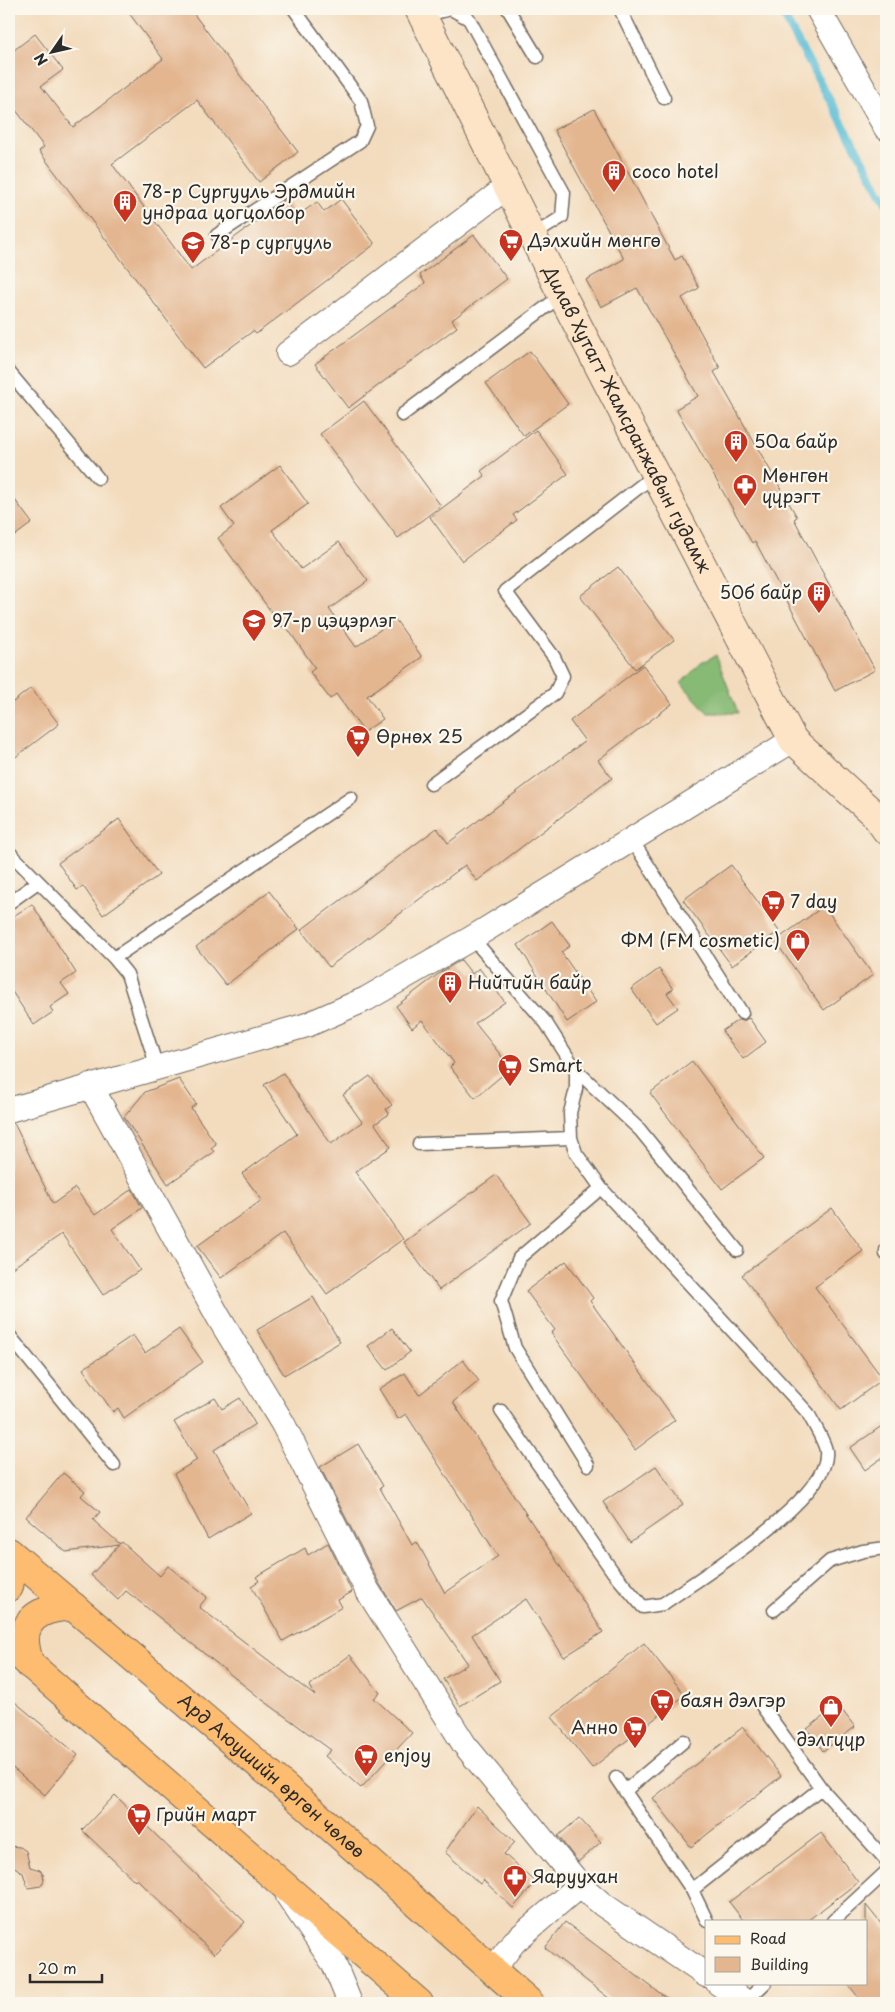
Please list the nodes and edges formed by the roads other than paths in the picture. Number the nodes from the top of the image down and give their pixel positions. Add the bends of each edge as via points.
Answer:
1 (294, 9) edge
2 (508, 9) edge
3 (620, 9) edge
4 (818, 9) edge
5 (420, 12) edge
6 (537, 56) dead end
7 (664, 98) dead end
8 (886, 128) edge
9 (507, 186) junction
10 (217, 235) dead end
11 (532, 236) junction
12 (562, 295) junction
13 (288, 353) dead end
14 (9, 372) edge
15 (402, 415) dead end
16 (656, 474) junction
17 (98, 478) dead end
18 (793, 740) junction
19 (432, 784) dead end
20 (351, 798) dead end
21 (883, 819) edge
22 (632, 840) junction
23 (9, 852) edge
24 (38, 882) junction
25 (9, 903) edge
26 (472, 938) junction
27 (114, 958) junction
28 (742, 1013) dead end
29 (157, 1066) junction
30 (576, 1070) junction
31 (90, 1085) junction
32 (9, 1110) edge
33 (571, 1138) junction
34 (419, 1144) dead end
35 (601, 1188) junction
36 (737, 1250) dead end
37 (886, 1250) edge
38 (886, 1254) edge
39 (9, 1335) edge
40 (501, 1411) dead end
41 (114, 1465) dead end
42 (588, 1465) dead end
43 (886, 1548) edge
44 (9, 1552) edge
45 (9, 1567) edge
46 (9, 1587) edge
47 (74, 1607) junction
48 (774, 1610) dead end
49 (9, 1646) edge
50 (30, 1665) junction
51 (762, 1706) dead end
52 (684, 1741) dead end
53 (616, 1778) dead end
54 (820, 1788) junction
55 (625, 1791) junction
56 (886, 1860) edge
57 (886, 1872) edge
58 (276, 1878) junction
59 (580, 1885) junction
60 (692, 1890) junction
61 (707, 1920) edge
62 (834, 1920) edge
63 (492, 1971) junction
64 (705, 1974) edge
65 (720, 1984) edge
66 (763, 1984) edge
67 (743, 1996) edge
68 (350, 2003) edge
69 (419, 2003) edge
70 (530, 2003) edge

1 - 10 lane via 361,101 366,126 360,141
2 - 6 lane
3 - 7 lane
4 - 8 street
5 - 9 main road, Дилав Хутагт Жамсранжавын гудамж
5 - 11 lane via 451,9 469,19 564,193 562,217
9 - 11 main road, Дилав Хутагт Жамсранжавын гудамж
9 - 13 street
11 - 12 main road, Дилав Хутагт Жамсранжавын гудамж
12 - 15 lane
12 - 16 main road, Дилав Хутагт Жамсранжавын гудамж
14 - 17 lane
16 - 18 main road, Дилав Хутагт Жамсранжавын гудамж
16 - 19 lane via 505,591 554,657 563,676 554,694
18 - 21 main road, Дилав Хутагт Жамсранжавын гудамж
18 - 22 street
20 - 27 lane
22 - 26 street
22 - 28 lane
23 - 24 lane
24 - 25 lane
24 - 27 lane
26 - 29 street via 366,999 307,1025
26 - 30 lane via 546,1023
27 - 29 lane via 127,974
29 - 31 street
30 - 33 lane via 576,1089 570,1114
30 - 36 lane via 640,1130
31 - 32 street
31 - 59 street via 219,1318 283,1424 366,1588 464,1744
33 - 34 lane
33 - 35 lane via 576,1153
35 - 40 lane via 808,1413 826,1452 820,1479 766,1532 663,1604 643,1607 612,1572
35 - 42 lane via 519,1258 501,1301 515,1348
37 - 38 lane
39 - 41 lane
43 - 48 lane via 863,1550 830,1561
44 - 47 main road, Ард Аюушийн өргөн чөлөө
45 - 46 main road
47 - 50 main road via 55,1606 37,1615 26,1628
47 - 63 main road, Ард Аюушийн өргөн чөлөө via 284,1786
49 - 50 main road
50 - 58 main road
51 - 54 lane
52 - 55 lane
53 - 55 lane
54 - 56 lane
54 - 60 lane
55 - 60 lane
57 - 62 lane
58 - 68 street via 334,1964
58 - 69 main road
59 - 63 street via 514,1942
59 - 64 street via 602,1904
60 - 61 lane
63 - 70 main road, Ард Аюушийн өргөн чөлөө
65 - 67 street
66 - 67 lane

